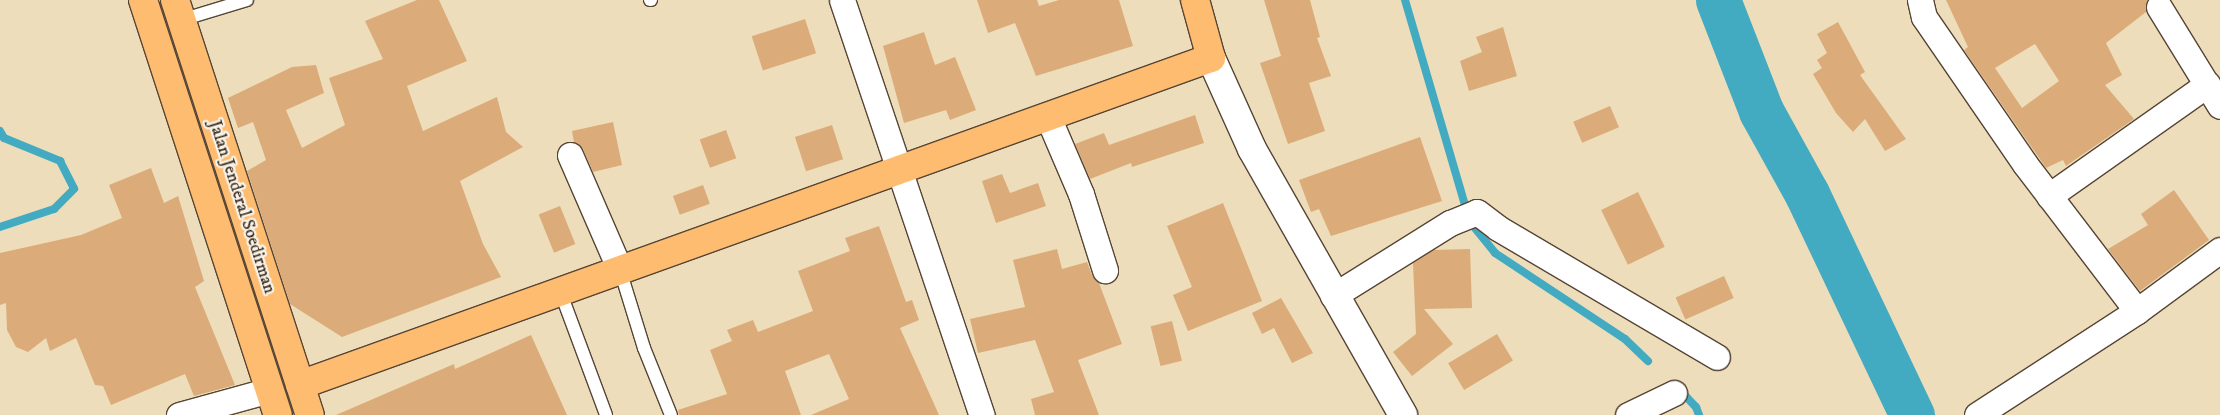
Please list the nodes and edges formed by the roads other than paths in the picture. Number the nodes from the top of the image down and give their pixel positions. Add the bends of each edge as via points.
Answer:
1 (143, 0) edge
2 (247, 0) edge
3 (842, 0) edge
4 (1195, 0) edge
5 (1920, 0) edge
6 (2159, 7) dead end
7 (178, 10) edge
8 (1211, 58) junction
9 (2214, 95) edge
10 (1048, 117) junction
11 (570, 155) dead end
12 (900, 170) junction
13 (2049, 196) junction
14 (2220, 250) edge
15 (620, 270) junction
16 (1105, 270) dead end
17 (560, 291) junction
18 (1333, 296) junction
19 (2138, 311) junction
20 (1717, 357) dead end
21 (300, 385) junction
22 (1674, 393) dead end
23 (274, 403) edge
24 (179, 415) edge
25 (310, 415) edge
26 (606, 415) edge
27 (671, 415) edge
28 (982, 415) edge
29 (1403, 415) edge
30 (1628, 415) edge
31 (1977, 415) edge

1 - 23 main road, Jalan Jenderal Soedirman
2 - 7 lane
3 - 12 street
4 - 8 main road
5 - 13 street via 1924,16
6 - 9 street
7 - 21 main road, Jalan Jenderal Soedirman
8 - 10 main road
8 - 18 street via 1252,149
9 - 13 street
10 - 12 main road
10 - 16 street via 1081,194
11 - 15 street
12 - 15 main road
12 - 28 street
13 - 19 street
14 - 19 street
15 - 17 main road
15 - 27 lane via 644,348
17 - 21 main road
17 - 26 lane
18 - 20 street via 1461,218 1482,215 1498,228
18 - 29 street
19 - 31 street
21 - 25 main road, Jalan Jenderal Soedirman
22 - 30 street
23 - 24 street

